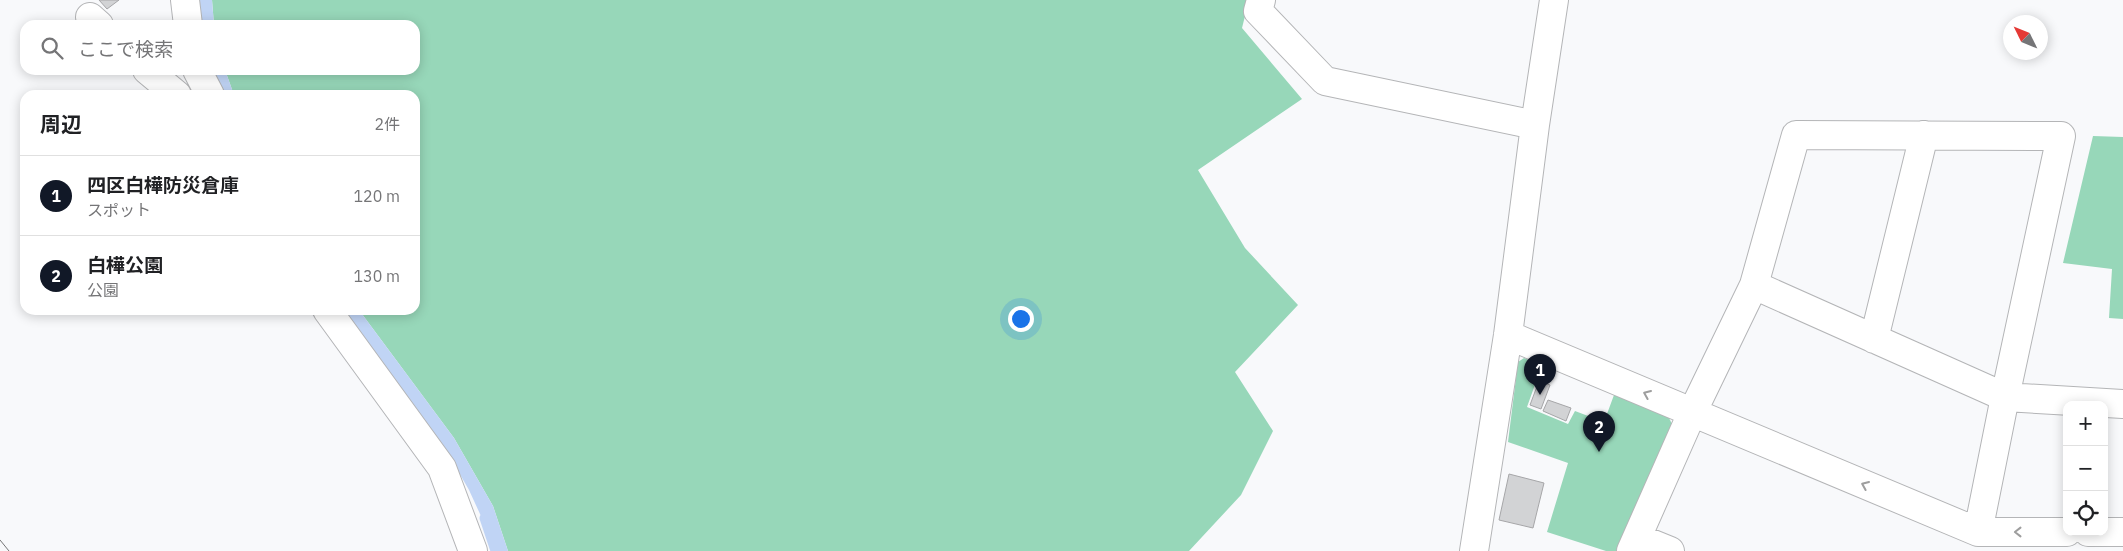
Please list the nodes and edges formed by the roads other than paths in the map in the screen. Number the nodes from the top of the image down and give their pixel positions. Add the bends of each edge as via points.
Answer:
1 (185, 0) edge
2 (1261, 0) edge
3 (1554, 0) edge
4 (187, 20) edge
5 (153, 75) edge
6 (200, 75) edge
7 (171, 90) edge
8 (207, 90) edge
9 (1535, 125) junction
10 (1924, 135) junction
11 (1754, 286) junction
12 (331, 315) edge
13 (1508, 335) junction
14 (1874, 338) junction
15 (2005, 397) junction
16 (2123, 404) edge
17 (1692, 413) junction
18 (1978, 532) junction
19 (2063, 532) edge
20 (2108, 532) edge
21 (2123, 532) edge
22 (1635, 545) edge
23 (473, 551) edge
24 (1474, 551) edge
25 (1670, 551) edge

1 - 4 street
2 - 9 street via 1258,10 1325,81
3 - 9 street
5 - 7 street
6 - 8 street
9 - 13 street
10 - 11 street via 1796,135
10 - 14 street
10 - 15 street via 2062,136
11 - 14 street
11 - 17 street
12 - 23 street via 442,468
17 -> 13 street
13 - 24 street
14 - 15 street
15 - 16 street
15 - 18 street
18 -> 17 street
17 - 22 street
19 -> 18 street
20 - 21 street
22 - 25 street

